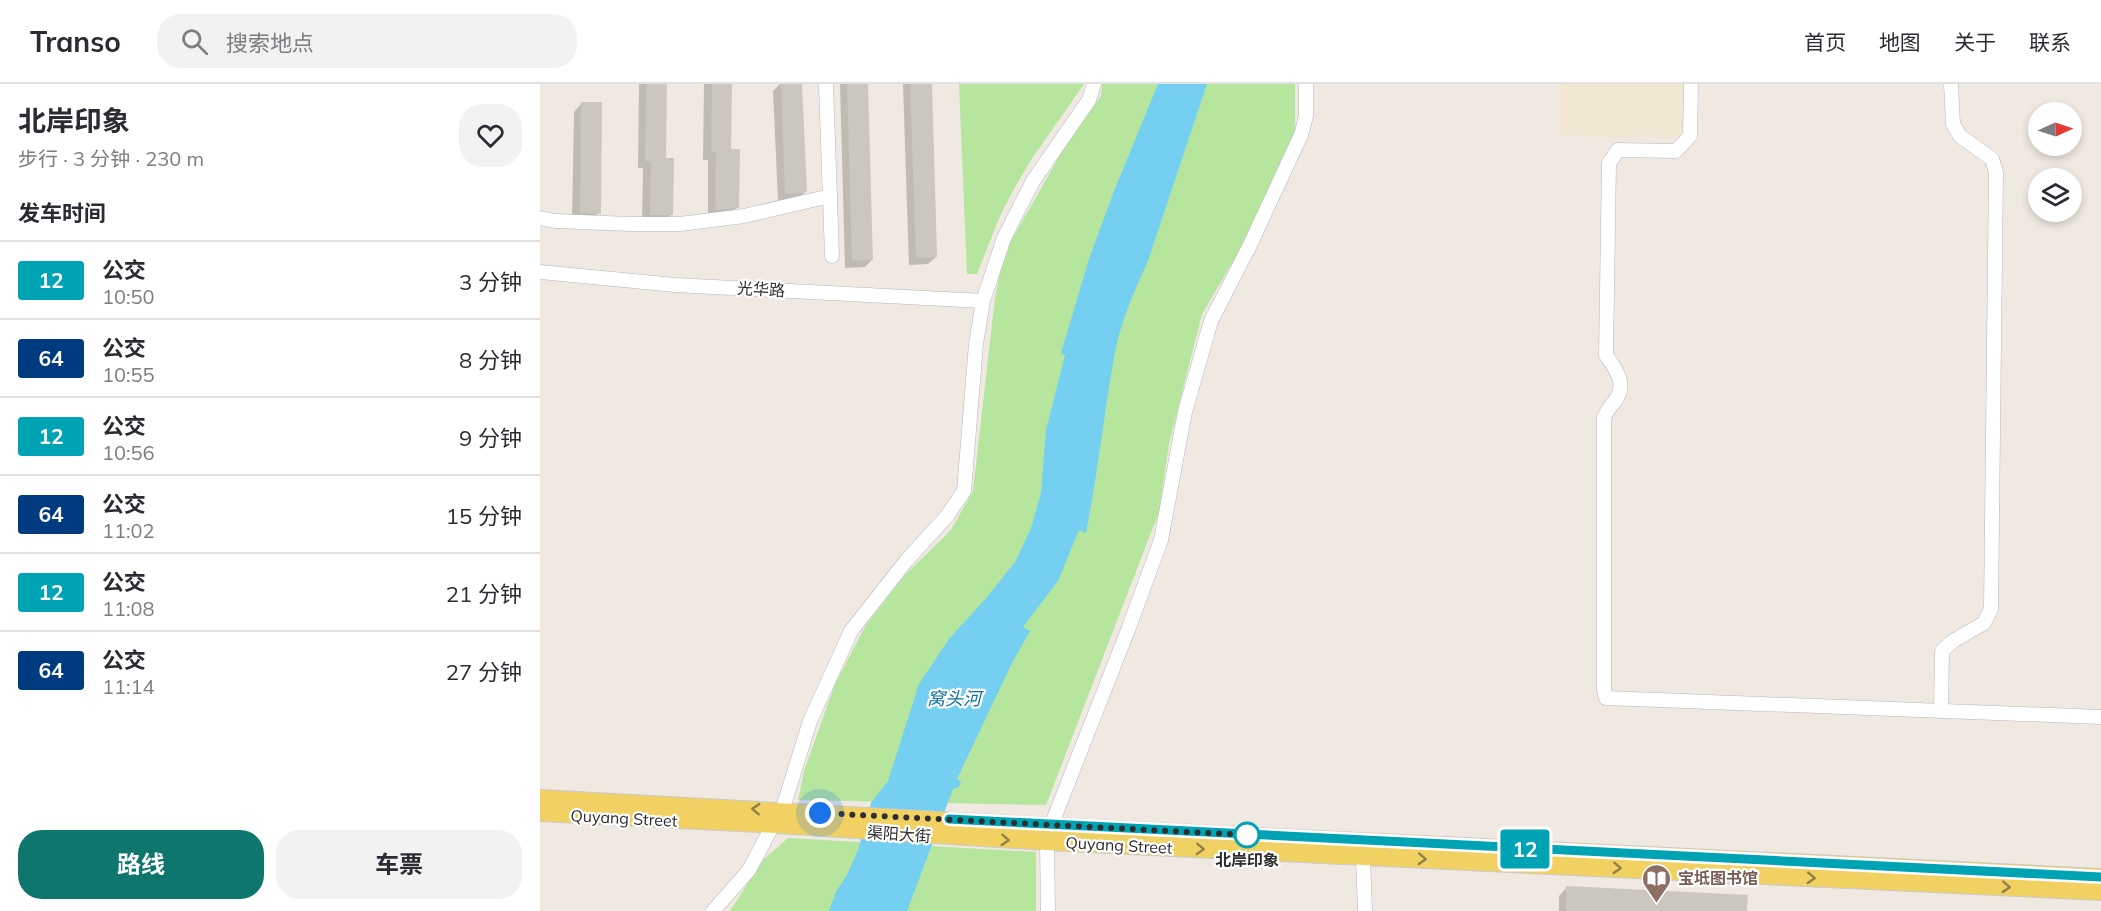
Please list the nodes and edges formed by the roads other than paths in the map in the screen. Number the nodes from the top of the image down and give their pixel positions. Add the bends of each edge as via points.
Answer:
1 (826, 84) edge
2 (1094, 84) edge
3 (1306, 84) edge
4 (1691, 84) edge
5 (1951, 84) edge
6 (830, 196) junction
7 (540, 218) edge
8 (832, 256) dead end
9 (540, 272) edge
10 (983, 301) junction
11 (1941, 711) junction
12 (2101, 717) edge
13 (540, 798) edge
14 (783, 811) junction
15 (540, 813) edge
16 (854, 823) junction
17 (772, 825) junction
18 (1049, 834) junction
19 (946, 837) joint
20 (1363, 856) junction
21 (2101, 877) edge
22 (2101, 892) edge
23 (713, 911) edge
24 (1048, 911) edge
25 (1365, 911) edge

1 - 6 street
2 - 10 street via 1089,100 1033,181 1004,238
3 - 18 street via 1306,116 1301,135 1211,321 1185,412 1161,540
4 - 11 street via 1690,136 1682,147 1676,151 1618,150 1609,164 1606,355 1617,370 1621,386 1604,418 1606,698
5 - 11 street via 1953,124 1960,135 1992,159 1996,172 1991,609 1984,622 1942,651
6 - 7 street via 744,216 680,224
6 - 8 street
9 - 10 street, 光华路 via 675,285
10 - 14 street via 964,491 851,631 810,721
11 - 12 street
14 -> 13 main road
14 - 16 main road
15 - 17 main road, Quyang Street
16 - 17 main road, Quyang Street
16 - 18 main road, 渠阳大街 via 949,819
16 - 19 main road, 渠阳大街
17 - 23 street via 749,870
19 -> 18 main road, Quyang Street
18 -> 20 main road, Quyang Street
18 - 21 main road, 渠阳大街
18 - 24 street
20 -> 22 main road
20 - 25 street

